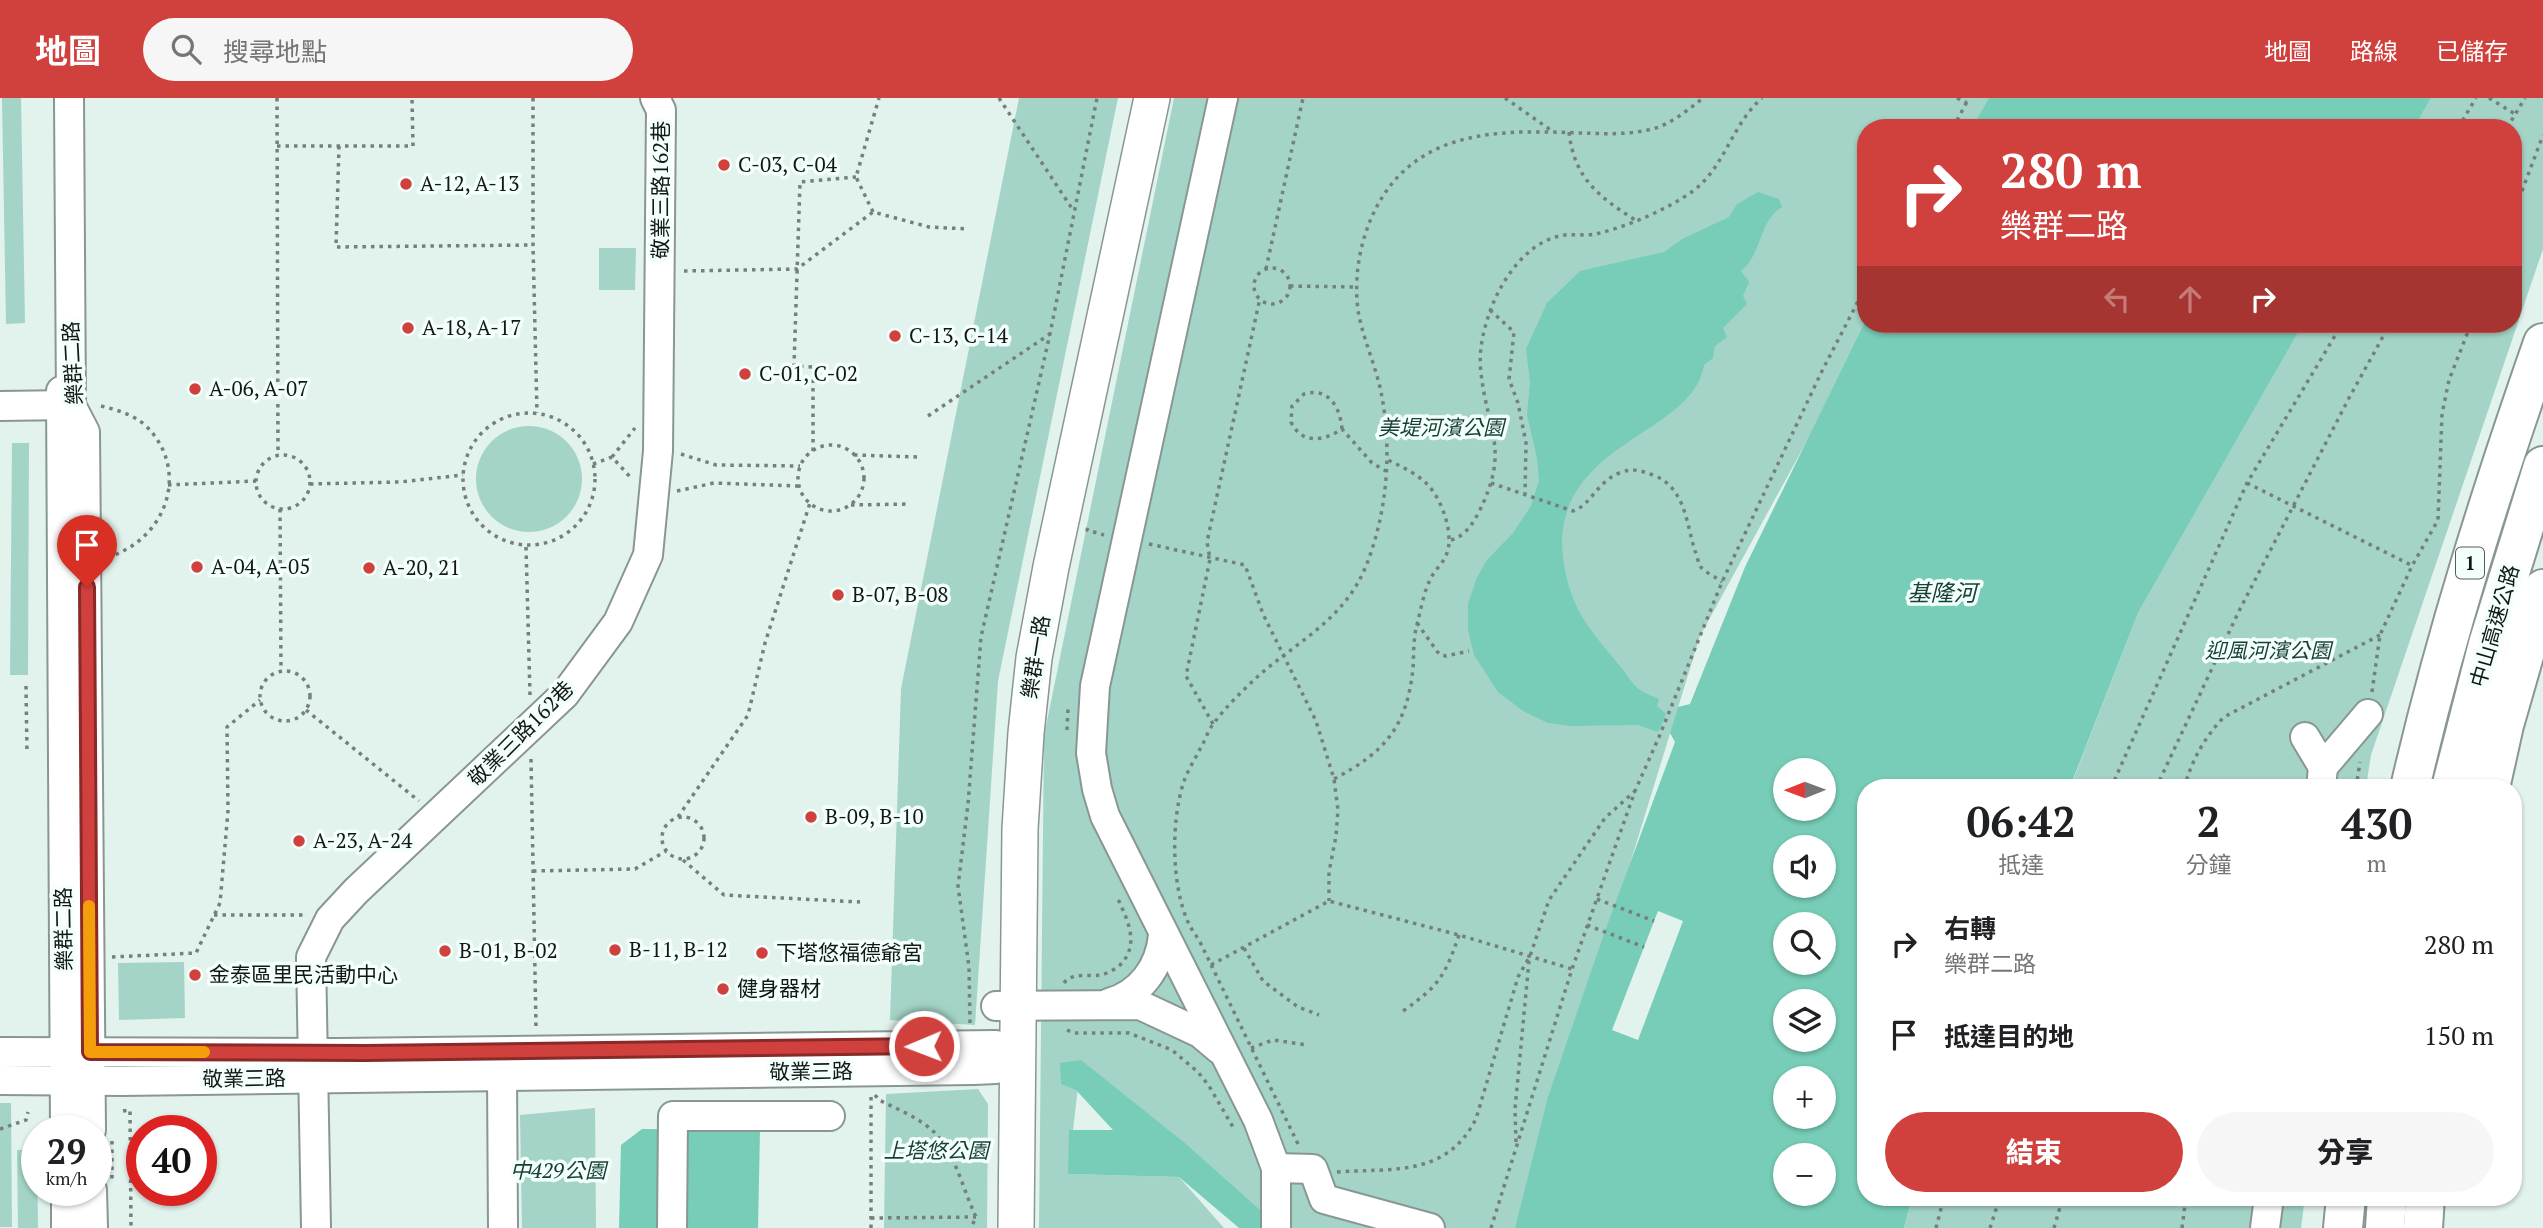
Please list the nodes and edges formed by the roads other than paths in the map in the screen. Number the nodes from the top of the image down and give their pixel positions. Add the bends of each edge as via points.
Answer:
1 (58, 98) edge
2 (69, 98) edge
3 (655, 98) edge
4 (1129, 98) edge
5 (1152, 98) edge
6 (1223, 98) edge
7 (2543, 342) edge
8 (66, 404) junction
9 (0, 405) edge
10 (2543, 466) edge
11 (2543, 589) edge
12 (2368, 714) dead end
13 (2305, 737) dead end
14 (2322, 777) edge
15 (2412, 779) edge
16 (2454, 779) edge
17 (2492, 779) edge
18 (1163, 935) junction
19 (1106, 1004) junction
20 (999, 1035) junction
21 (0, 1052) edge
22 (1239, 1052) junction
23 (77, 1065) junction
24 (313, 1065) junction
25 (502, 1076) junction
26 (0, 1080) edge
27 (68, 1115) edge
28 (95, 1115) edge
29 (830, 1116) dead end
30 (1276, 1168) junction
31 (66, 1206) edge
32 (98, 1206) edge
33 (2268, 1206) edge
34 (2345, 1206) edge
35 (2386, 1206) edge
36 (2424, 1206) edge
37 (985, 1222) edge
38 (66, 1228) edge
39 (93, 1228) edge
40 (316, 1228) edge
41 (503, 1228) edge
42 (672, 1228) edge
43 (1016, 1228) edge
44 (1276, 1228) edge
45 (1430, 1228) edge
46 (2265, 1228) edge
47 (2343, 1228) edge
48 (2385, 1228) edge
49 (2423, 1228) edge

1 - 8 street, 樂群二路
2 - 8 street, 樂群二路
3 - 24 street, 敬業三路162巷 via 662,110 661,271 658,452 646,489 648,555 618,622 565,694 330,919 311,957
4 - 20 main road, 樂群一路 via 1013,654 998,827
5 - 20 main road, 樂群一路 via 1034,657
6 - 18 street via 1095,686 1091,753 1097,789 1105,816
7 - 15 highway, 1 via 2487,505
8 - 9 street
8 - 23 street, 樂群二路 via 85,432
10 - 16 highway, 中山高速公路 / 1 via 2488,644
11 - 17 highway, 中山高速公路
12 - 14 street
13 - 14 street
18 - 19 street via 1160,956 1143,982 1124,999
18 - 22 street
19 - 20 street
19 - 22 street via 1140,1005
20 - 24 street, 敬業三路
20 - 25 street, 敬業三路
20 - 37 main road, 樂群一路
20 - 43 main road, 樂群一路
21 - 23 street, 敬業三路
22 - 30 street
23 - 24 street, 敬業三路
23 - 26 street, 敬業三路
23 - 27 street, 樂群二路
23 - 28 street, 樂群二路
24 - 25 street, 敬業三路
24 - 40 street, 敬業三路162巷
25 - 41 street
29 - 42 street via 673,1116
30 - 44 street
30 - 45 street via 1313,1169 1324,1199
31 - 38 street
32 - 39 street
33 - 46 street
34 - 47 highway
35 - 48 highway
36 - 49 highway

